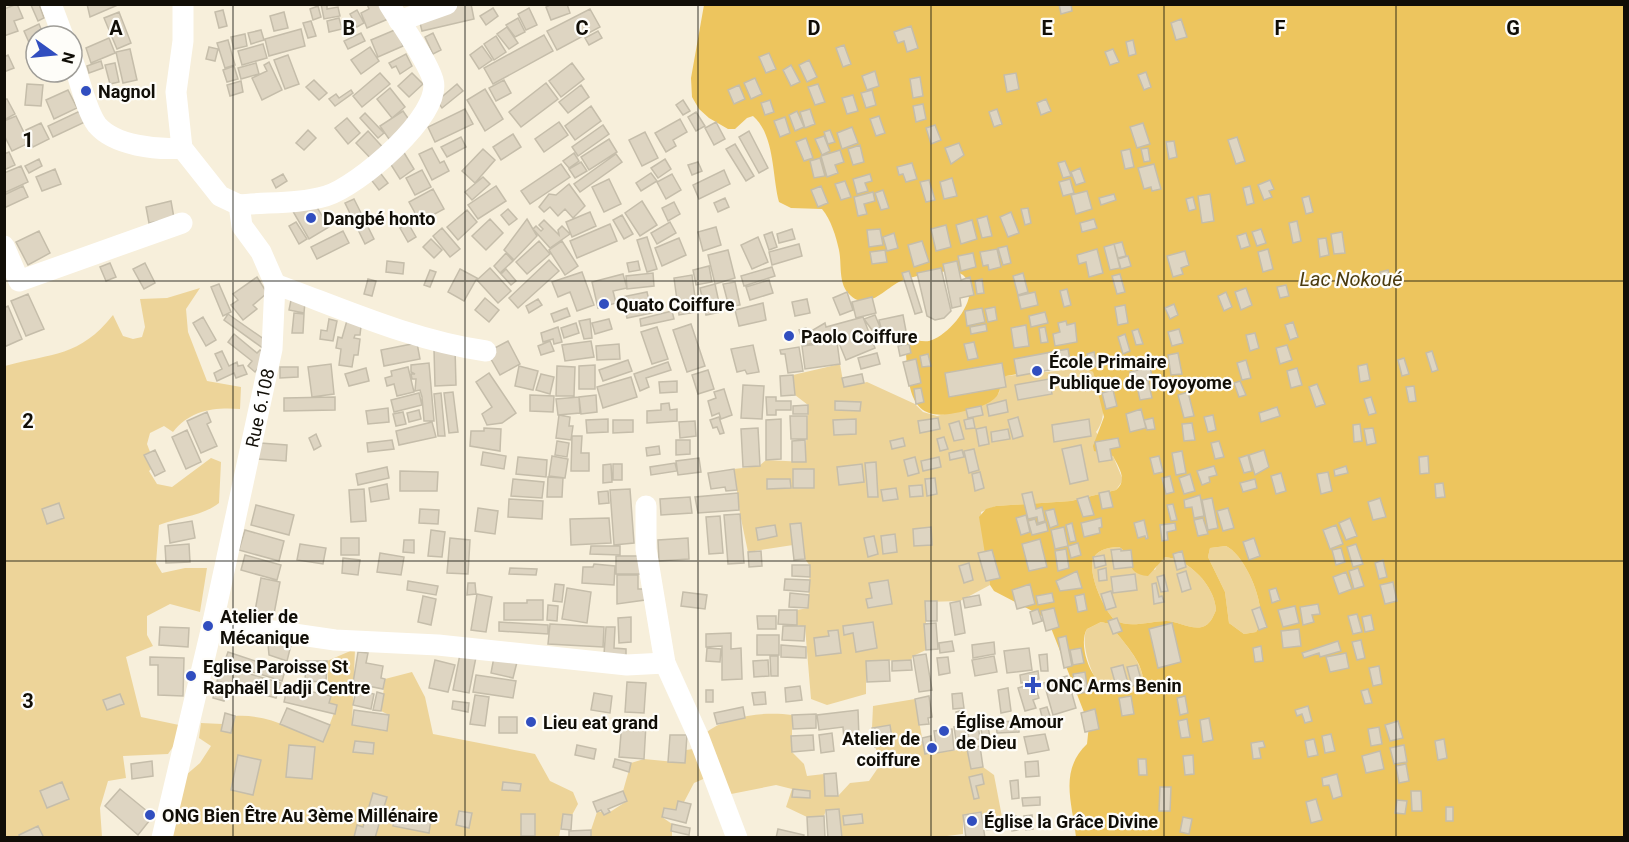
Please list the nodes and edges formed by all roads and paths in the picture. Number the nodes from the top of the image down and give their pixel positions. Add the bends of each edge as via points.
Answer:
1 (51, 4) edge
2 (183, 4) edge
3 (447, 4) edge
4 (394, 13) edge
5 (58, 24) edge
6 (81, 84) edge
7 (182, 148) junction
8 (239, 205) junction
9 (182, 223) dead end
10 (4, 246) edge
11 (275, 284) junction
12 (486, 351) dead end
13 (646, 506) dead end
14 (213, 622) junction
15 (665, 663) junction
16 (162, 837) edge
17 (737, 837) edge

1 - 5 street
2 - 7 street via 176,92
3 - 4 street
4 - 8 street via 433,80 434,92 430,104 399,144 352,182 327,196
6 - 7 street via 97,125 120,139 162,149
7 - 8 street via 220,196
8 - 11 street, Rue 6.108 via 242,226 261,252
9 - 10 street via 19,281
11 - 12 street via 380,322
11 - 14 street, Rue 6.108 via 272,349
13 - 15 street via 646,549
14 - 15 street via 335,640 438,645 615,664
14 - 16 street, Rue 6.108
15 - 17 street

